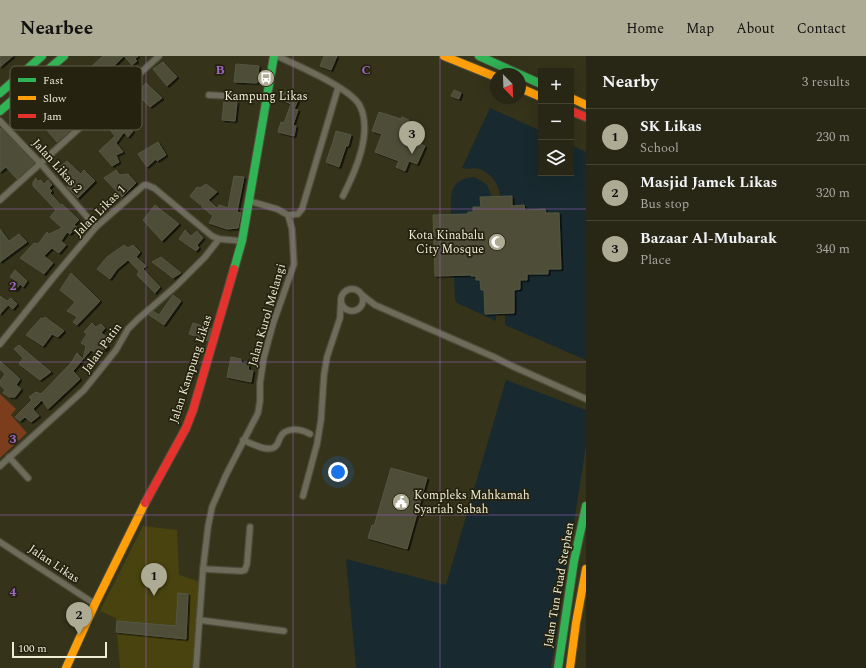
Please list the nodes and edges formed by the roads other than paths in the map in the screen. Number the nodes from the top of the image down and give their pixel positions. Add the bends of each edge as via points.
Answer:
1 (42, 56) edge
2 (64, 56) edge
3 (159, 56) edge
4 (274, 56) edge
5 (277, 56) edge
6 (444, 56) edge
7 (479, 56) edge
8 (29, 66) edge
9 (52, 66) edge
10 (142, 72) edge
11 (490, 75) edge
12 (538, 83) edge
13 (4, 86) edge
14 (338, 88) junction
15 (526, 91) edge
16 (0, 93) edge
17 (209, 96) dead end
18 (538, 96) edge
19 (267, 98) junction
20 (574, 99) edge
21 (10, 102) edge
22 (586, 105) edge
23 (0, 111) edge
24 (574, 112) edge
25 (586, 117) edge
26 (0, 121) edge
27 (78, 130) edge
28 (41, 164) junction
29 (343, 196) dead end
30 (0, 200) edge
31 (249, 201) junction
32 (288, 215) junction
33 (96, 227) junction
34 (219, 239) junction
35 (242, 241) junction
36 (362, 295) junction
37 (341, 300) junction
38 (375, 305) junction
39 (359, 308) junction
40 (353, 310) junction
41 (340, 318) junction
42 (0, 344) edge
43 (586, 399) edge
44 (310, 434) dead end
45 (243, 440) junction
46 (9, 457) junction
47 (0, 466) edge
48 (28, 478) dead end
49 (303, 496) dead end
50 (586, 506) edge
51 (250, 528) dead end
52 (0, 542) edge
53 (203, 569) junction
54 (586, 569) edge
55 (95, 604) junction
56 (199, 620) junction
57 (284, 631) dead end
58 (66, 668) edge
59 (196, 668) edge
60 (558, 668) edge
61 (570, 668) edge

1 - 8 main road
2 - 9 main road
3 - 10 street
4 - 19 main road, Jalan Kampung Likas
5 - 14 street
6 - 11 main road
7 - 12 main road
13 - 16 main road
14 - 29 street via 360,106 364,121 364,139 357,167
14 - 32 street via 302,209 298,214
15 - 18 main road
17 - 19 street
19 - 31 main road, Jalan Kampung Likas
20 - 22 main road
21 - 23 main road
24 - 25 main road
26 - 28 street, Jalan Likas 2
27 - 28 street
28 - 30 street
28 - 33 street, Jalan Likas 2
31 - 32 street
31 - 35 main road, Jalan Kampung Likas
32 - 45 street, Jalan Kurol Melangi via 294,264 264,357 258,413
33 - 34 street, Jalan Likas 1 via 140,187 147,185
33 - 42 street, Jalan Likas 1
34 - 35 street, Jalan Likas 1
34 - 46 street, Jalan Patin via 176,286 128,329 116,350 84,390
35 - 55 main road, Jalan Kampung Likas via 186,428
36 - 37 street via 357,290 350,289 344,293
36 - 38 street
36 - 39 street via 363,302
37 - 40 street via 346,308
37 - 41 street
38 - 39 street
38 - 43 street
39 - 40 street
40 - 41 street
41 - 49 street via 327,356 320,428
44 - 45 street via 288,430 283,433 274,448 265,448
45 - 53 street, Jalan Kurol Melangi via 212,507
46 - 47 street, Jalan Patin
46 - 48 street
50 - 60 main road, Jalan Tun Fuad Stephen via 574,561
51 - 53 street via 245,570
52 - 55 street, Jalan Likas
53 - 56 street, Jalan Kurol Melangi
54 - 61 main road, Jalan Tun Fuad Stephen
55 - 58 main road, Jalan Kampung Likas
56 - 57 street
56 - 59 street, Jalan Kurol Melangi

